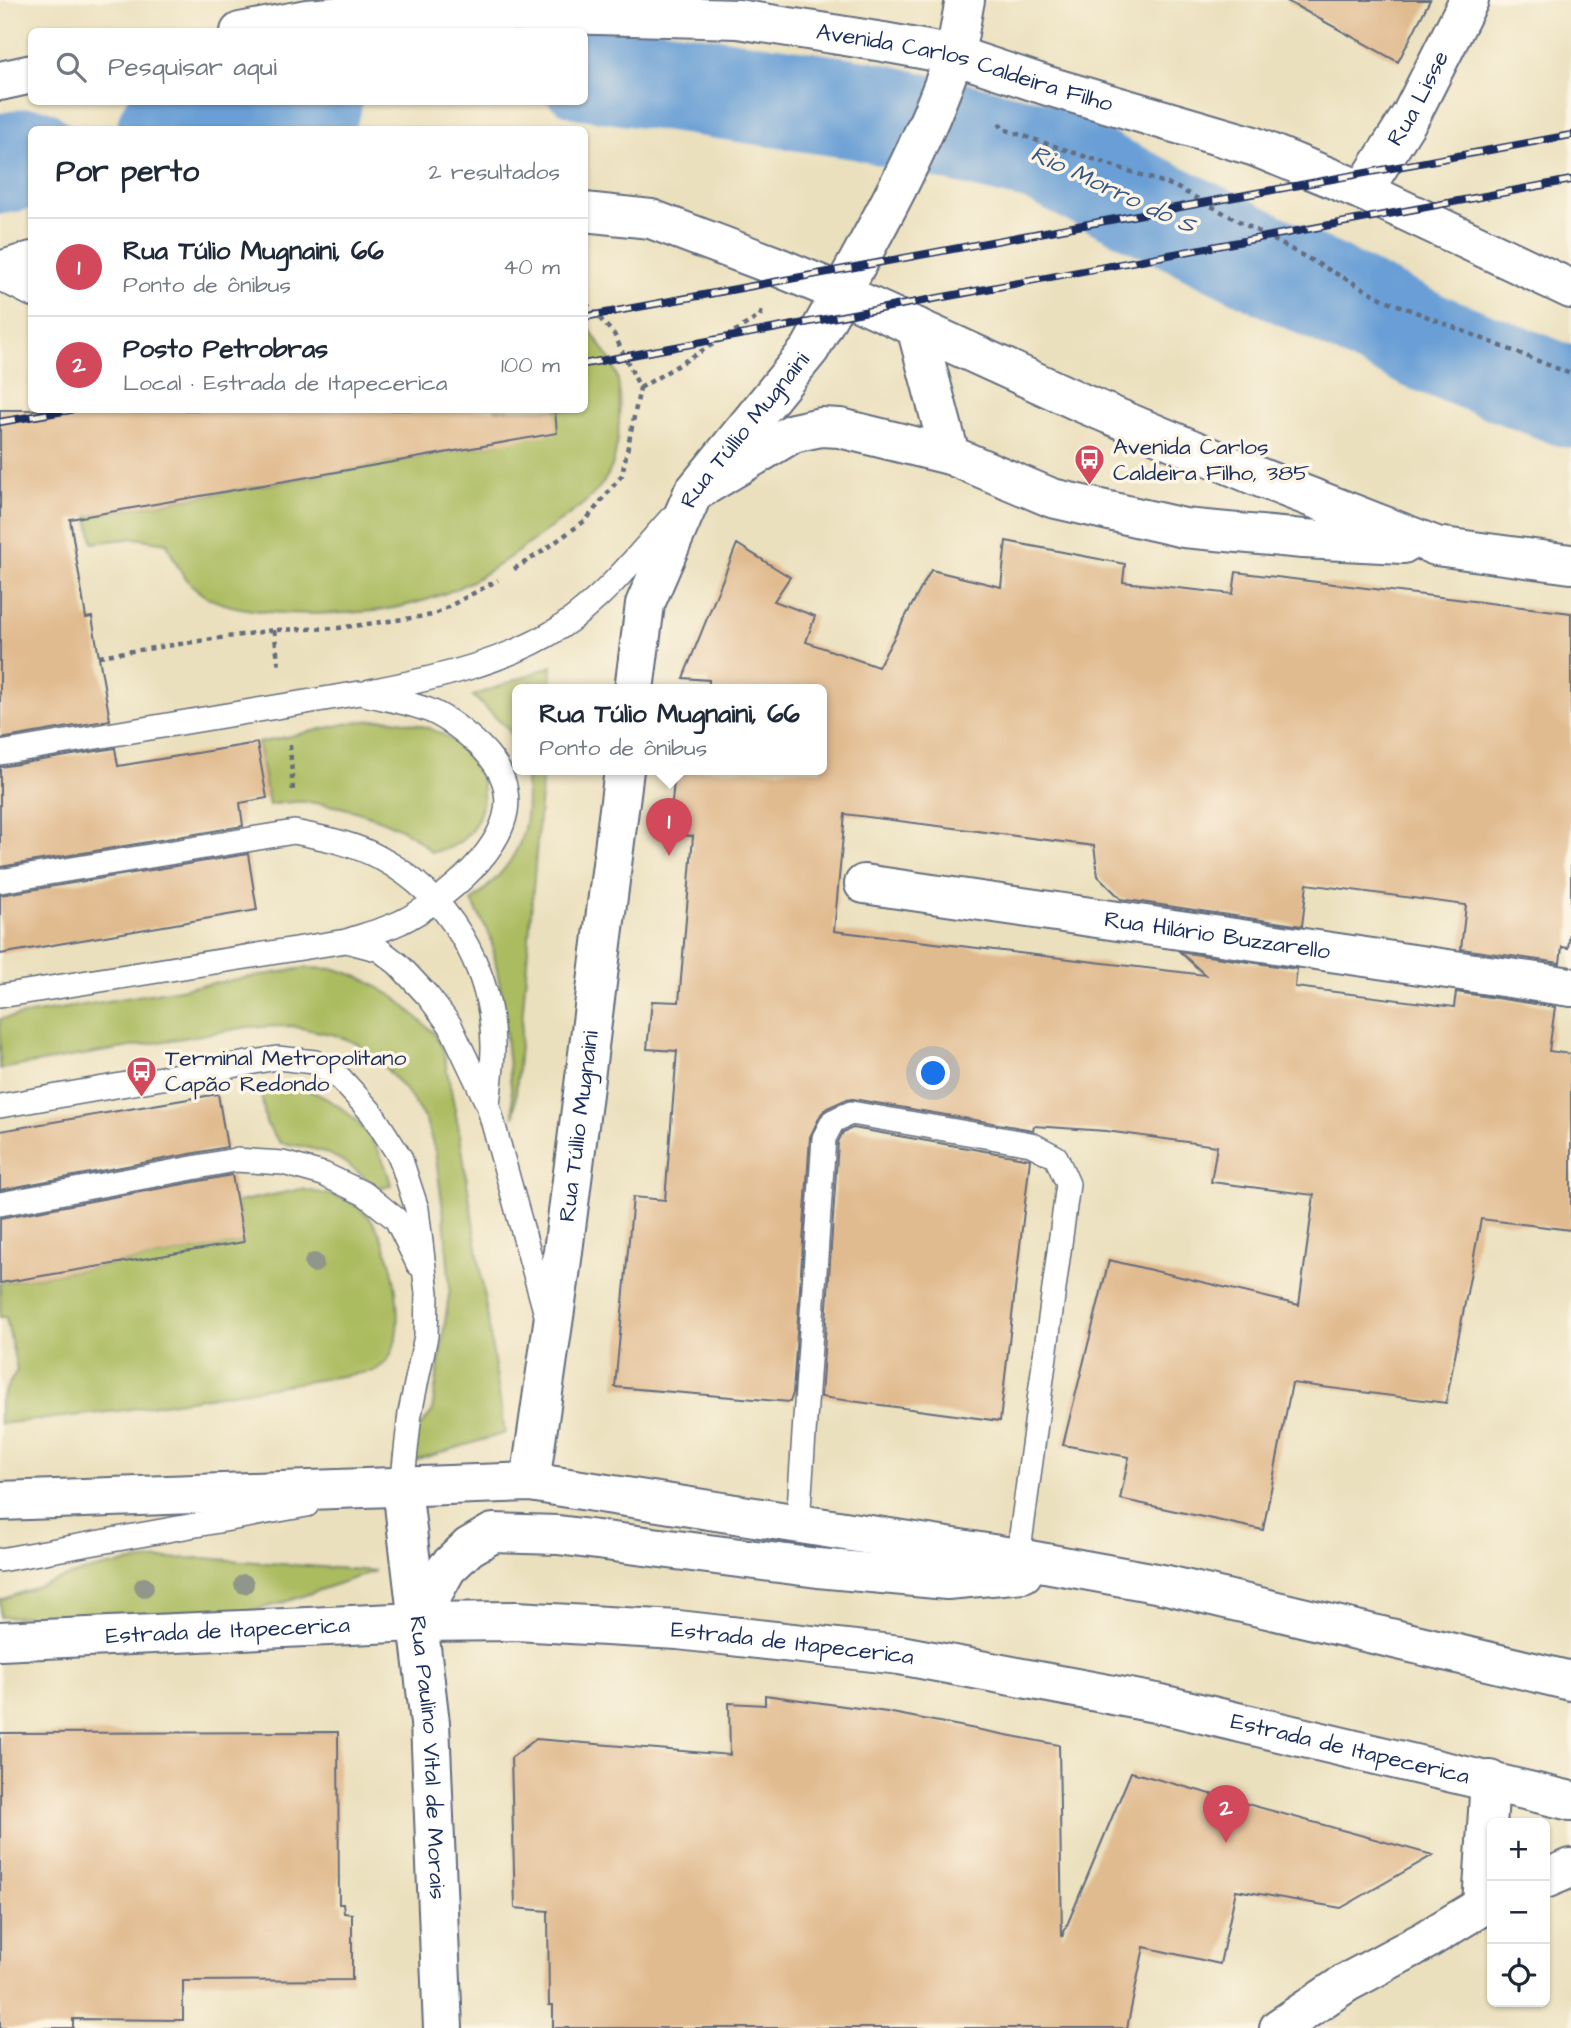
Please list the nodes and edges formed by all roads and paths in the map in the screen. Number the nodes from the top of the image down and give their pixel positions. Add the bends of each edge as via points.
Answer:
1 (965, 0) edge
2 (1469, 0) edge
3 (261, 28) edge
4 (954, 55) junction
5 (28, 75) edge
6 (0, 81) edge
7 (996, 118) dead end
8 (1363, 191) junction
9 (588, 212) edge
10 (28, 262) edge
11 (773, 265) junction
12 (0, 271) edge
13 (0, 279) edge
14 (1571, 289) edge
15 (28, 293) edge
16 (841, 293) junction
17 (588, 305) edge
18 (916, 327) junction
19 (1571, 374) edge
20 (640, 388) junction
21 (950, 455) junction
22 (693, 493) junction
23 (1436, 546) junction
24 (1571, 564) edge
25 (514, 569) dead end
26 (498, 580) dead end
27 (99, 656) dead end
28 (635, 684) edge
29 (360, 693) junction
30 (0, 753) edge
31 (623, 775) edge
32 (0, 881) edge
33 (864, 884) dead end
34 (435, 901) junction
35 (346, 941) junction
36 (1571, 988) edge
37 (0, 996) edge
38 (488, 1105) junction
39 (0, 1106) edge
40 (0, 1204) edge
41 (427, 1293) junction
42 (551, 1335) junction
43 (530, 1482) junction
44 (402, 1488) junction
45 (0, 1501) edge
46 (798, 1523) junction
47 (1018, 1558) junction
48 (0, 1560) edge
49 (1075, 1569) junction
50 (417, 1622) junction
51 (0, 1641) edge
52 (1571, 1681) edge
53 (1490, 1780) junction
54 (1571, 1801) edge
55 (1571, 1868) edge
56 (1550, 1877) edge
57 (1488, 1881) edge
58 (1487, 1903) edge
59 (443, 2028) edge
60 (1279, 2028) edge

1 - 4 main road, Rua Túllio Mugnaini
2 - 8 main road, Rua Lisse via 1410,115
3 - 4 main road, Avenida Carlos Caldeira Filho via 307,19 417,10 738,19
4 - 8 main road, Avenida Carlos Caldeira Filho via 1253,146
4 - 16 main road, Rua Túllio Mugnaini via 899,187
5 - 6 main road
7 - 19 path via 1003,129 1174,186 1383,299
8 - 14 main road, Avenida Carlos Caldeira Filho
9 - 11 main road via 651,219
10 - 12 main road
11 - 16 main road
11 - 20 path via 760,316
13 - 15 lane
16 - 18 main road
16 - 22 main road, Rua Túllio Mugnaini via 810,349
17 - 20 path via 614,334
18 - 21 main road
18 - 23 main road via 1226,464
20 - 25 path via 622,475 586,520
21 - 22 main road via 821,427 793,433
21 - 23 main road via 1052,498 1184,528
22 - 28 main road, Rua Túllio Mugnaini via 645,604
22 - 29 lane via 627,568 560,628 435,679
23 - 24 main road
26 - 27 path via 433,615 338,628 274,629
29 - 30 lane
29 - 34 lane via 433,712 466,732 503,779 505,815 495,840 470,872
31 - 42 main road, Rua Túllio Mugnaini
32 - 34 lane via 294,832 335,839 379,857 415,879
33 - 36 main road, Rua Hilário Buzzarello
34 - 35 lane via 399,923
34 - 38 lane via 471,950 487,999 493,1045
35 - 37 lane
35 - 38 lane via 380,950 428,996 450,1025
38 - 42 lane
39 - 41 lane via 277,1058 315,1062 341,1079 371,1112 400,1157 417,1209
40 - 41 lane via 235,1160 283,1163 323,1174 365,1194 396,1219
41 - 44 lane via 426,1336 410,1413
42 - 43 main road, Rua Túllio Mugnaini
43 - 44 main road
43 - 46 main road
44 - 45 main road
44 - 48 lane
44 - 50 main road, Rua Paulino Vital de Morais
46 - 47 main road
46 - 47 lane via 824,1139 833,1121 851,1113 1031,1144 1056,1157 1068,1184
47 - 49 main road
49 - 50 main road via 947,1580 558,1535 493,1533 447,1568
49 - 52 main road via 1167,1585
50 - 51 main road, Estrada de Itapecerica
50 - 53 main road, Estrada de Itapecerica via 516,1621 678,1630 900,1655 1161,1704
50 - 59 main road, Rua Paulino Vital de Morais via 430,1723
53 - 54 main road, Estrada de Itapecerica
53 - 57 main road
55 - 56 main road
58 - 60 main road via 1346,1983

